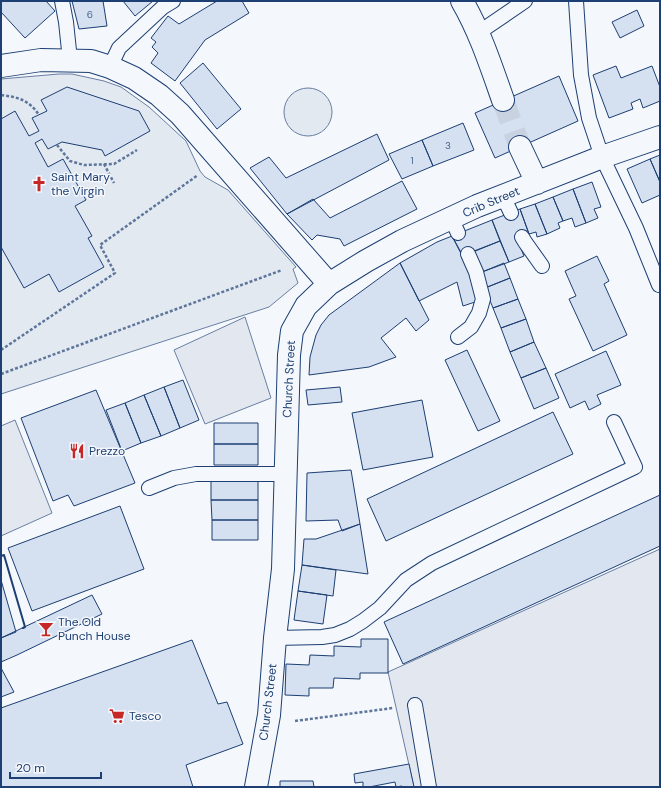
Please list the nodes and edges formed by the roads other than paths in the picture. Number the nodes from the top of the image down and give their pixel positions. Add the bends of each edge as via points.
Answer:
1 (62, 1) edge
2 (173, 1) edge
3 (462, 1) edge
4 (525, 1) edge
5 (576, 1) edge
6 (478, 33) junction
7 (70, 60) junction
8 (1, 66) edge
9 (110, 66) junction
10 (503, 100) tunnel mouth
11 (660, 137) edge
12 (520, 147) tunnel mouth
13 (602, 157) junction
14 (537, 183) junction
15 (522, 237) dead end
16 (468, 254) dead end
17 (542, 266) dead end
18 (329, 284) junction
19 (659, 285) edge
20 (458, 337) dead end
21 (614, 422) dead end
22 (286, 474) junction
23 (149, 488) dead end
24 (275, 638) junction
25 (415, 705) road end
26 (256, 787) edge
27 (430, 787) edge

1 - 7 lane
2 - 9 lane via 123,43
3 - 6 street
4 - 6 lane
5 - 13 lane via 581,75 589,118
6 - 10 street
7 - 8 street via 41,60
7 - 9 street via 91,61
9 - 18 street via 159,95 180,114
11 - 13 street, Crib Street
12 - 14 street
13 - 14 street, Crib Street
13 - 19 lane via 636,228
14 - 18 street, Crib Street via 507,204 477,206 455,226 402,241
15 - 17 lane
16 - 20 lane via 483,299 480,313 471,327
18 - 22 street, Church Street via 306,306 292,331
21 - 24 lane via 635,467 432,563 406,580 380,608 350,629 322,637
22 - 23 lane via 196,474 174,478
22 - 24 street, Church Street via 283,570
24 - 26 street, Church Street via 267,724
25 - 27 lane

